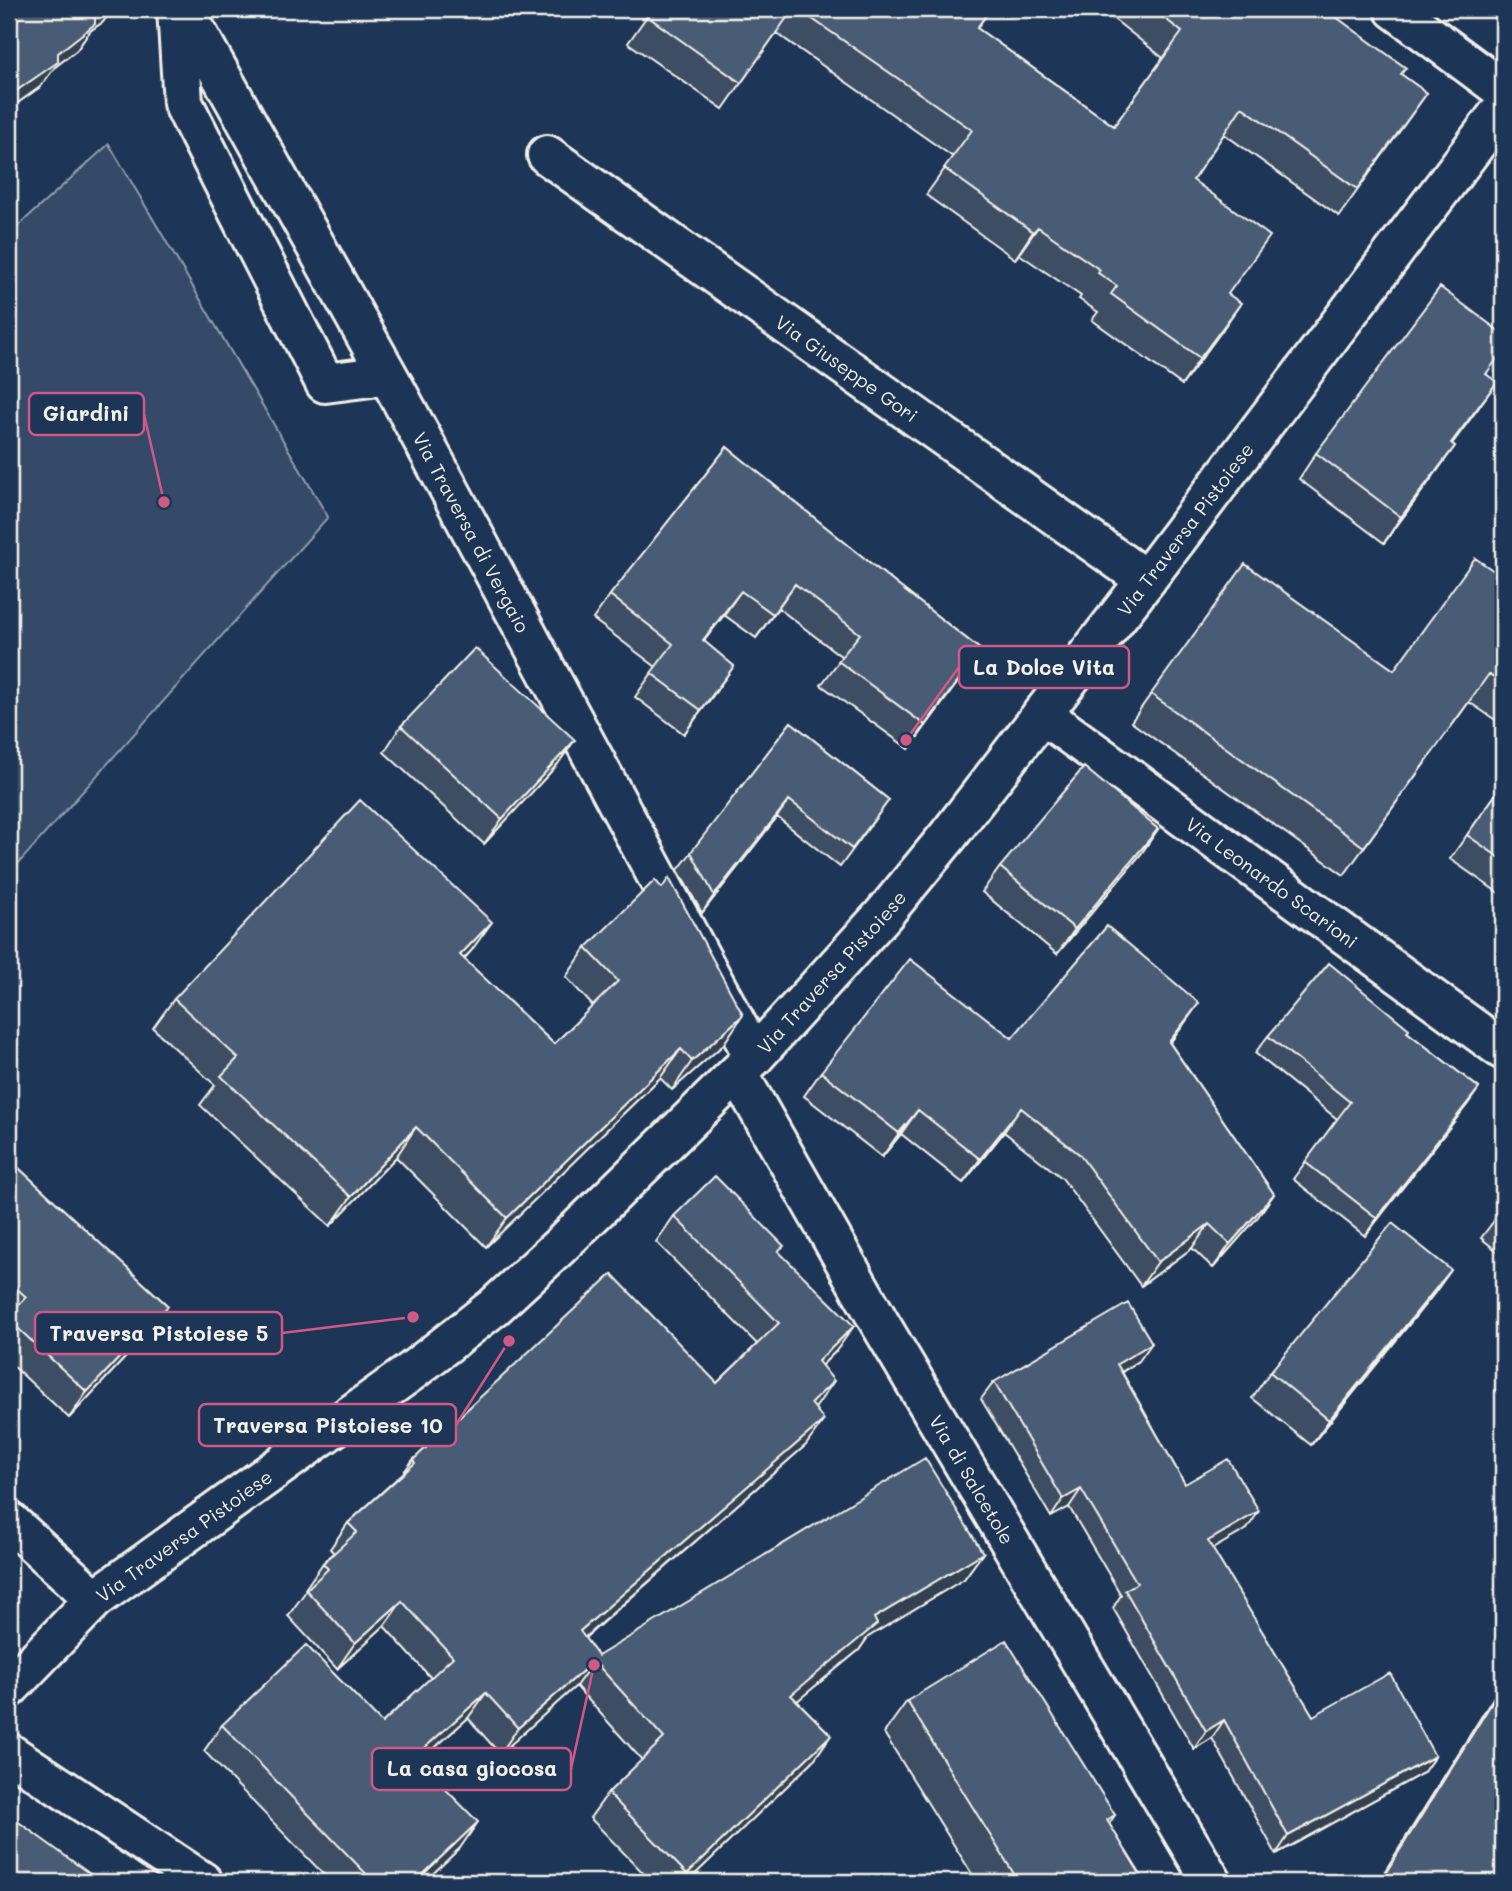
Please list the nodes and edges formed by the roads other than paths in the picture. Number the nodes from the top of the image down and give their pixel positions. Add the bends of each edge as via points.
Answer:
1 (177, 9) edge
2 (184, 9) edge
3 (1394, 9) edge
4 (1503, 90) edge
5 (1503, 108) edge
6 (547, 155) dead end
7 (387, 375) junction
8 (1146, 580) junction
9 (1042, 714) junction
10 (1503, 1050) edge
11 (746, 1065) junction
12 (9, 1521) edge
13 (95, 1599) junction
14 (9, 1688) edge
15 (9, 1753) edge
16 (203, 1882) edge
17 (1212, 1882) edge

1 - 7 street via 183,103 325,383
2 - 7 street, Via Traversa di Vergaio
3 - 4 street
5 - 8 street, Via Traversa Pistoiese
6 - 8 street, Via Giuseppe Gori
7 - 11 street, Via Traversa di Vergaio
8 - 9 street, Via Traversa Pistoiese
9 - 10 street, Via Leonardo Scarioni
9 - 11 street, Via Traversa Pistoiese via 883,915
11 - 13 street, Via Traversa Pistoiese via 494,1307
11 - 17 street, Via di Salcetole via 872,1310
12 - 13 street
13 - 14 street, Via Traversa Pistoiese
15 - 16 street

